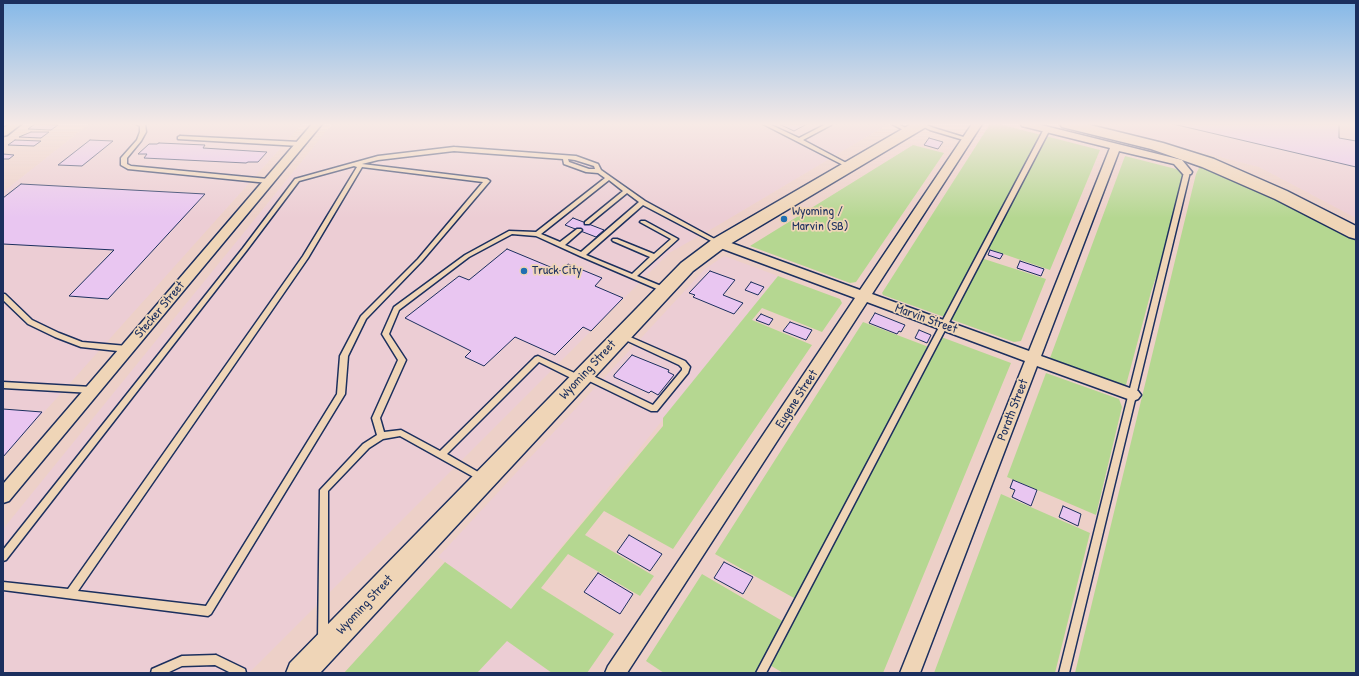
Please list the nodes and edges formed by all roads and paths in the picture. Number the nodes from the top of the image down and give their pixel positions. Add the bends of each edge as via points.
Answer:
1 (126, 156) edge
2 (290, 156) edge
3 (399, 156) edge
4 (545, 156) edge
5 (829, 156) edge
6 (867, 156) edge
7 (957, 156) edge
8 (1033, 156) edge
9 (1112, 156) edge
10 (1153, 156) edge
11 (1186, 156) edge
12 (565, 157) junction
13 (349, 165) junction
14 (360, 166) junction
15 (849, 166) junction
16 (598, 171) junction
17 (1187, 172) joint
18 (608, 178) junction
19 (268, 181) junction
20 (626, 191) junction
21 (643, 202) junction
22 (643, 222) dead end
23 (587, 223) dead end
24 (579, 230) dead end
25 (1356, 233) edge
26 (537, 234) junction
27 (615, 240) dead end
28 (719, 243) junction
29 (561, 245) junction
30 (582, 255) junction
31 (655, 257) junction
32 (633, 276) junction
33 (664, 290) junction
34 (3, 296) edge
35 (864, 296) junction
36 (943, 326) junction
37 (621, 335) junction
38 (127, 349) junction
39 (1033, 358) junction
40 (582, 376) junction
41 (3, 385) edge
42 (92, 390) junction
43 (1133, 395) junction
44 (381, 436) junction
45 (441, 455) junction
46 (484, 479) junction
47 (3, 496) edge
48 (3, 557) edge
49 (3, 586) edge
50 (70, 594) junction
51 (323, 649) junction
52 (156, 673) edge
53 (241, 673) edge
54 (300, 673) edge
55 (615, 673) edge
56 (762, 673) edge
57 (910, 673) edge
58 (1064, 673) edge

1 - 19 lane via 124,164 130,168
2 - 19 street, Stecker Street
3 - 13 lane
4 - 12 lane
5 - 15 lane
6 - 15 main road, Wyoming Street
7 - 35 street, Eugene Street
8 - 36 lane
9 - 39 street, Porath Street
10 - 17 street via 1178,162
11 - 25 highway via 1281,195
12 - 16 lane via 596,165
12 - 16 lane via 566,163 588,171
13 - 14 lane
13 - 48 lane via 297,180
14 - 50 lane via 306,257
14 - 50 lane via 487,181 420,260 363,318 344,356 341,394 208,611
15 - 28 main road, Wyoming Street
16 - 18 lane
17 - 43 lane
18 - 20 lane
18 - 26 lane
19 - 38 street, Stecker Street
20 - 21 lane
20 - 23 lane
21 - 28 lane
21 - 30 lane
22 - 31 lane via 675,239
24 - 29 lane
26 - 29 lane
26 - 44 lane via 511,232 468,256 396,309 385,334 402,360 376,418
27 - 31 lane
28 - 33 main road, Wyoming Street via 687,267
28 - 35 street, Marvin Street
29 - 30 lane
30 - 32 lane
31 - 32 lane
32 - 33 lane
33 - 37 main road, Wyoming Street
34 - 38 lane via 30,322 57,335 80,344
35 - 36 street, Marvin Street
35 - 55 street, Eugene Street
36 - 39 street, Marvin Street
36 - 56 lane
37 - 40 main road, Wyoming Street
37 - 40 lane via 686,366 685,371 654,409
38 - 42 street, Stecker Street
39 - 43 street, Marvin Street
39 - 57 street, Porath Street
40 - 45 lane via 538,359
40 - 46 main road, Wyoming Street
41 - 42 lane
42 - 47 street, Stecker Street
43 - 58 lane
44 - 45 lane via 401,433
44 - 51 lane via 366,446 324,490
45 - 46 lane
46 - 51 main road, Wyoming Street
49 - 50 lane
51 - 54 main road, Wyoming Street
52 - 53 lane via 182,661 216,660

